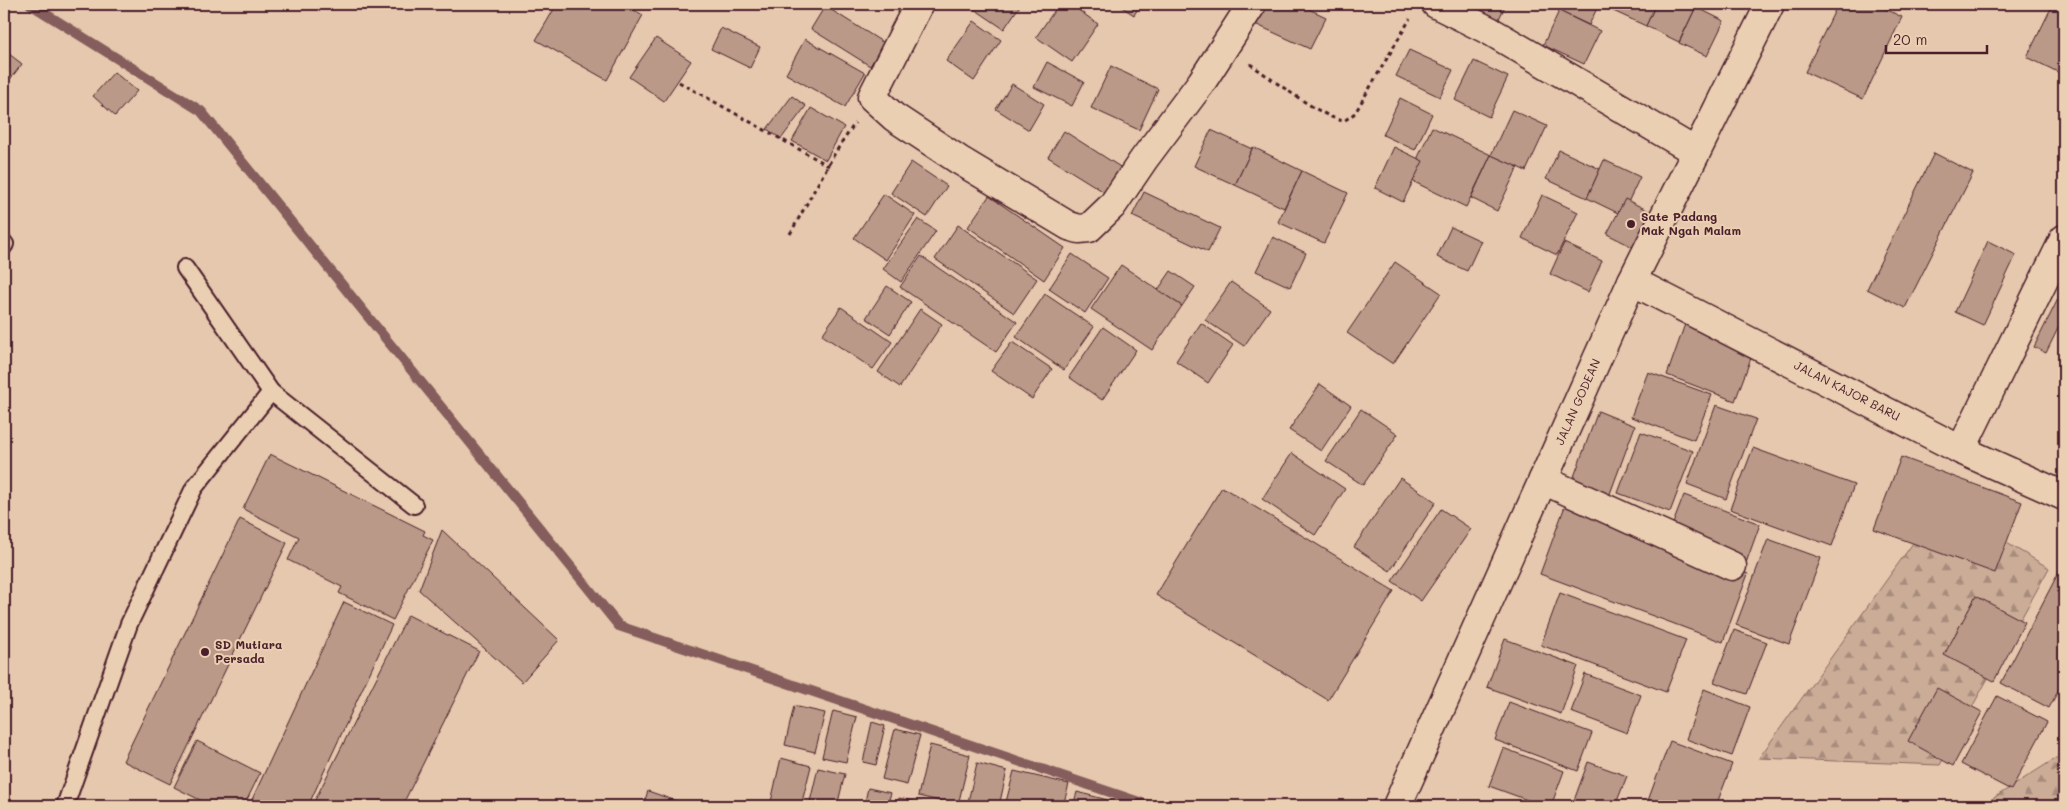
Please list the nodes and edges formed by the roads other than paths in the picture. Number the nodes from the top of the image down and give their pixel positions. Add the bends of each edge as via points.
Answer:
1 (919, 4) edge
2 (1252, 4) edge
3 (1770, 4) edge
4 (1425, 8) edge
5 (1696, 152) junction
6 (2064, 239) edge
7 (185, 268) dead end
8 (1632, 280) junction
9 (271, 392) junction
10 (1961, 450) junction
11 (1543, 480) junction
12 (2064, 496) edge
13 (414, 505) dead end
14 (1732, 566) dead end
15 (66, 806) edge
16 (1397, 806) edge

1 - 2 street via 872,97 894,118 959,160 1079,229 1089,228 1112,206 1201,82
3 - 5 street, JALAN GODEAN
4 - 5 street via 1490,31
5 - 8 street, JALAN GODEAN
6 - 10 street
7 - 9 lane
8 - 10 street, JALAN KAJOR BARU
8 - 11 street, JALAN GODEAN
9 - 13 lane
9 - 15 lane via 194,488 129,624
10 - 12 street, JALAN KAJOR BARU
11 - 14 street
11 - 16 street, JALAN GODEAN

